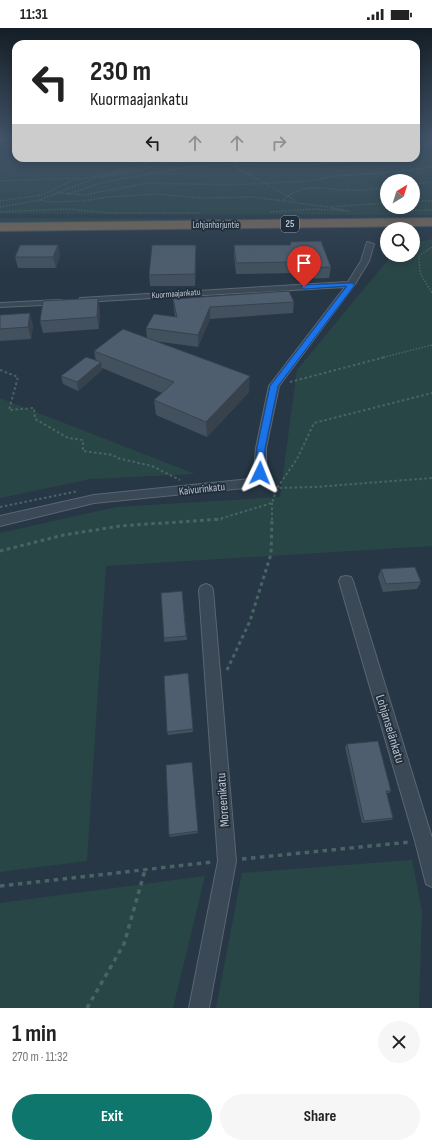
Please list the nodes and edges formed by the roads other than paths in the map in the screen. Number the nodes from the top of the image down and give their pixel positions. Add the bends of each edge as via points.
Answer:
1 (432, 222) edge
2 (0, 225) edge
3 (149, 225) junction
4 (0, 231) edge
5 (370, 244) dead end
6 (351, 284) junction
7 (0, 305) edge
8 (0, 521) edge
9 (346, 581) dead end
10 (206, 590) dead end
11 (432, 878) edge
12 (199, 1008) edge

1 - 3 highway, Lohjanharjuntie / 25
2 - 3 highway, Lohjanharjuntie / 25
3 - 4 highway
5 - 6 street via 365,261
6 - 7 street, Kuormaajankatu
6 - 8 street, Kaivurinkatu via 274,386 261,448 260,473 254,482 94,499
9 - 11 street, Lohjanselänkatu
10 - 12 street, Moreenikatu via 227,861

